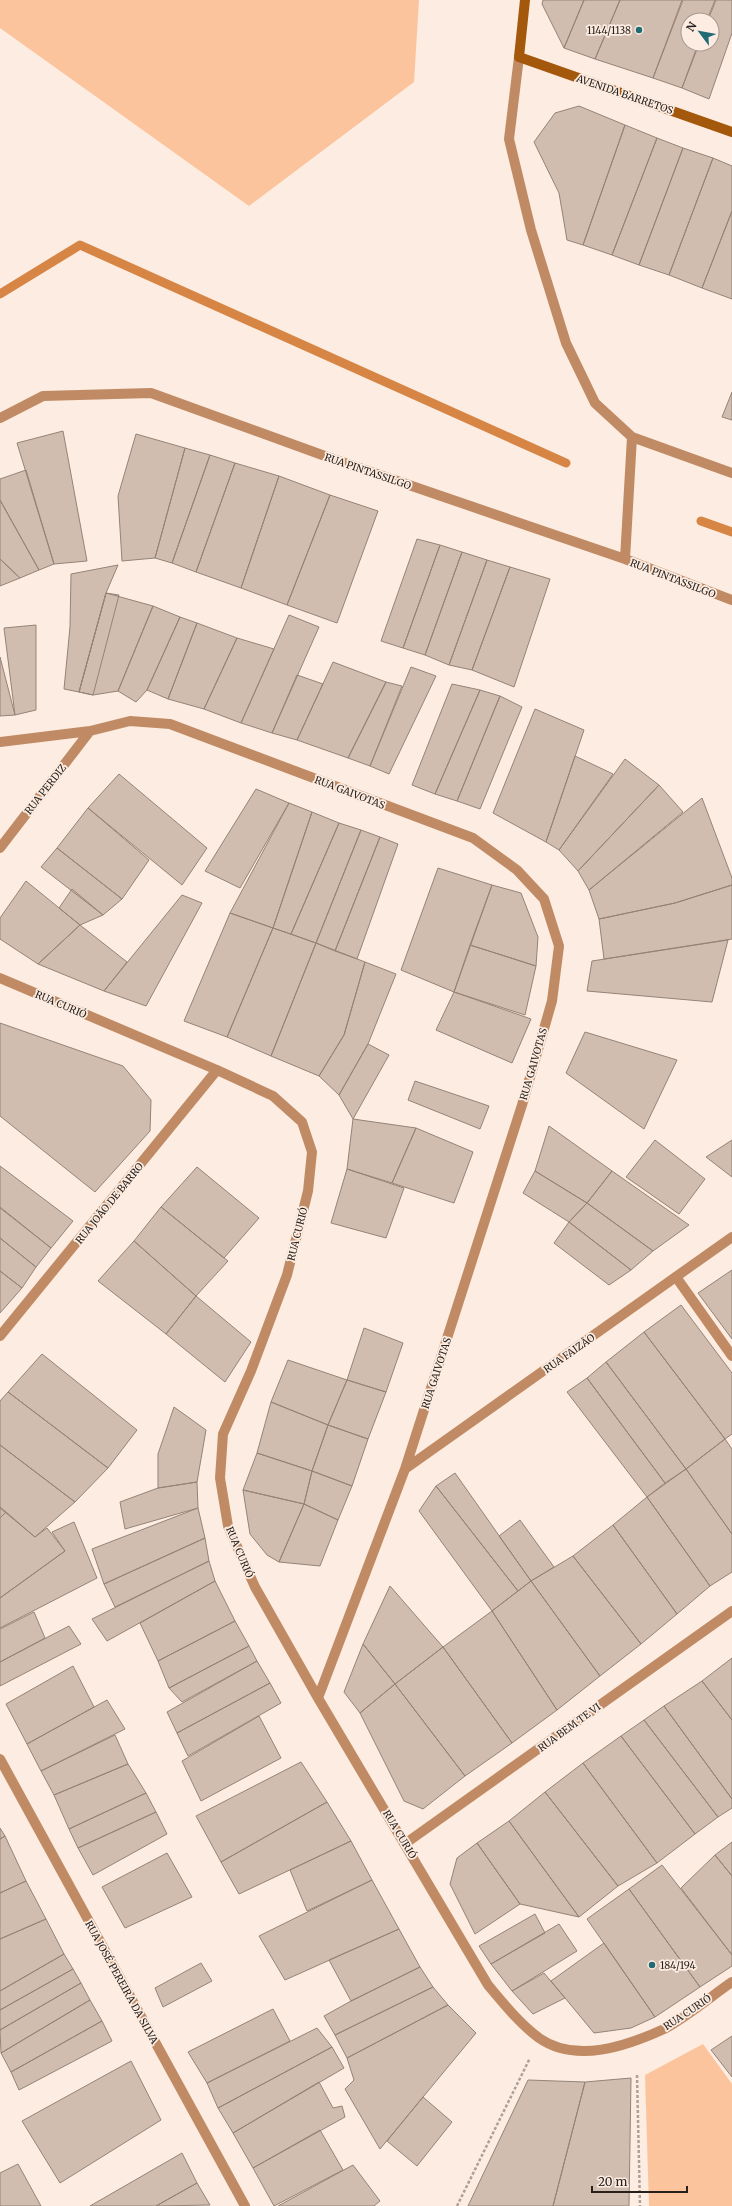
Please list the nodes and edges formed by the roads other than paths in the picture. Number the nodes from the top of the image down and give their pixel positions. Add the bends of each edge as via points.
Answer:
1 (525, 0) edge
2 (519, 57) junction
3 (732, 132) edge
4 (0, 418) edge
5 (632, 436) junction
6 (732, 473) edge
7 (625, 559) junction
8 (732, 600) edge
9 (90, 731) junction
10 (0, 742) edge
11 (0, 848) edge
12 (0, 978) edge
13 (217, 1070) junction
14 (732, 1237) edge
15 (676, 1277) junction
16 (0, 1336) edge
17 (732, 1356) edge
18 (405, 1469) junction
19 (732, 1611) edge
20 (318, 1698) junction
21 (0, 1759) edge
22 (406, 1844) junction
23 (732, 1982) edge
24 (245, 2206) edge

1 - 2 street
2 - 3 street, AVENIDA BARRETOS
2 - 5 street via 509,139 531,230 566,343 595,403
4 - 7 street, RUA PINTASSILGO via 43,396 151,393 344,463
5 - 6 street
5 - 7 street
7 - 8 street, RUA PINTASSILGO
9 - 10 street
9 - 11 street, RUA PERDIZ
9 - 18 street, RUA GAIVOTAS via 130,721 170,724 473,838 517,870 544,899 559,946 552,1001 522,1105
12 - 13 street, RUA CURIÓ
13 - 16 street, RUA JOÃO DE BARRO
13 - 20 street, RUA CURIÓ via 273,1096 302,1122 312,1152 308,1191 287,1275 251,1371 223,1434 220,1478 228,1526 255,1587
14 - 15 street, RUA FAIZÃO
15 - 17 street
15 - 18 street, RUA FAIZÃO
18 - 20 street, RUA GAIVOTAS
19 - 22 street, RUA BEM TE VI
20 - 22 street, RUA CURIÓ
21 - 24 street, RUA JOSÉ PEREIRA DA SILVA
22 - 23 street, RUA CURIÓ via 488,1985 515,2016 540,2038 567,2051 608,2050 665,2028

